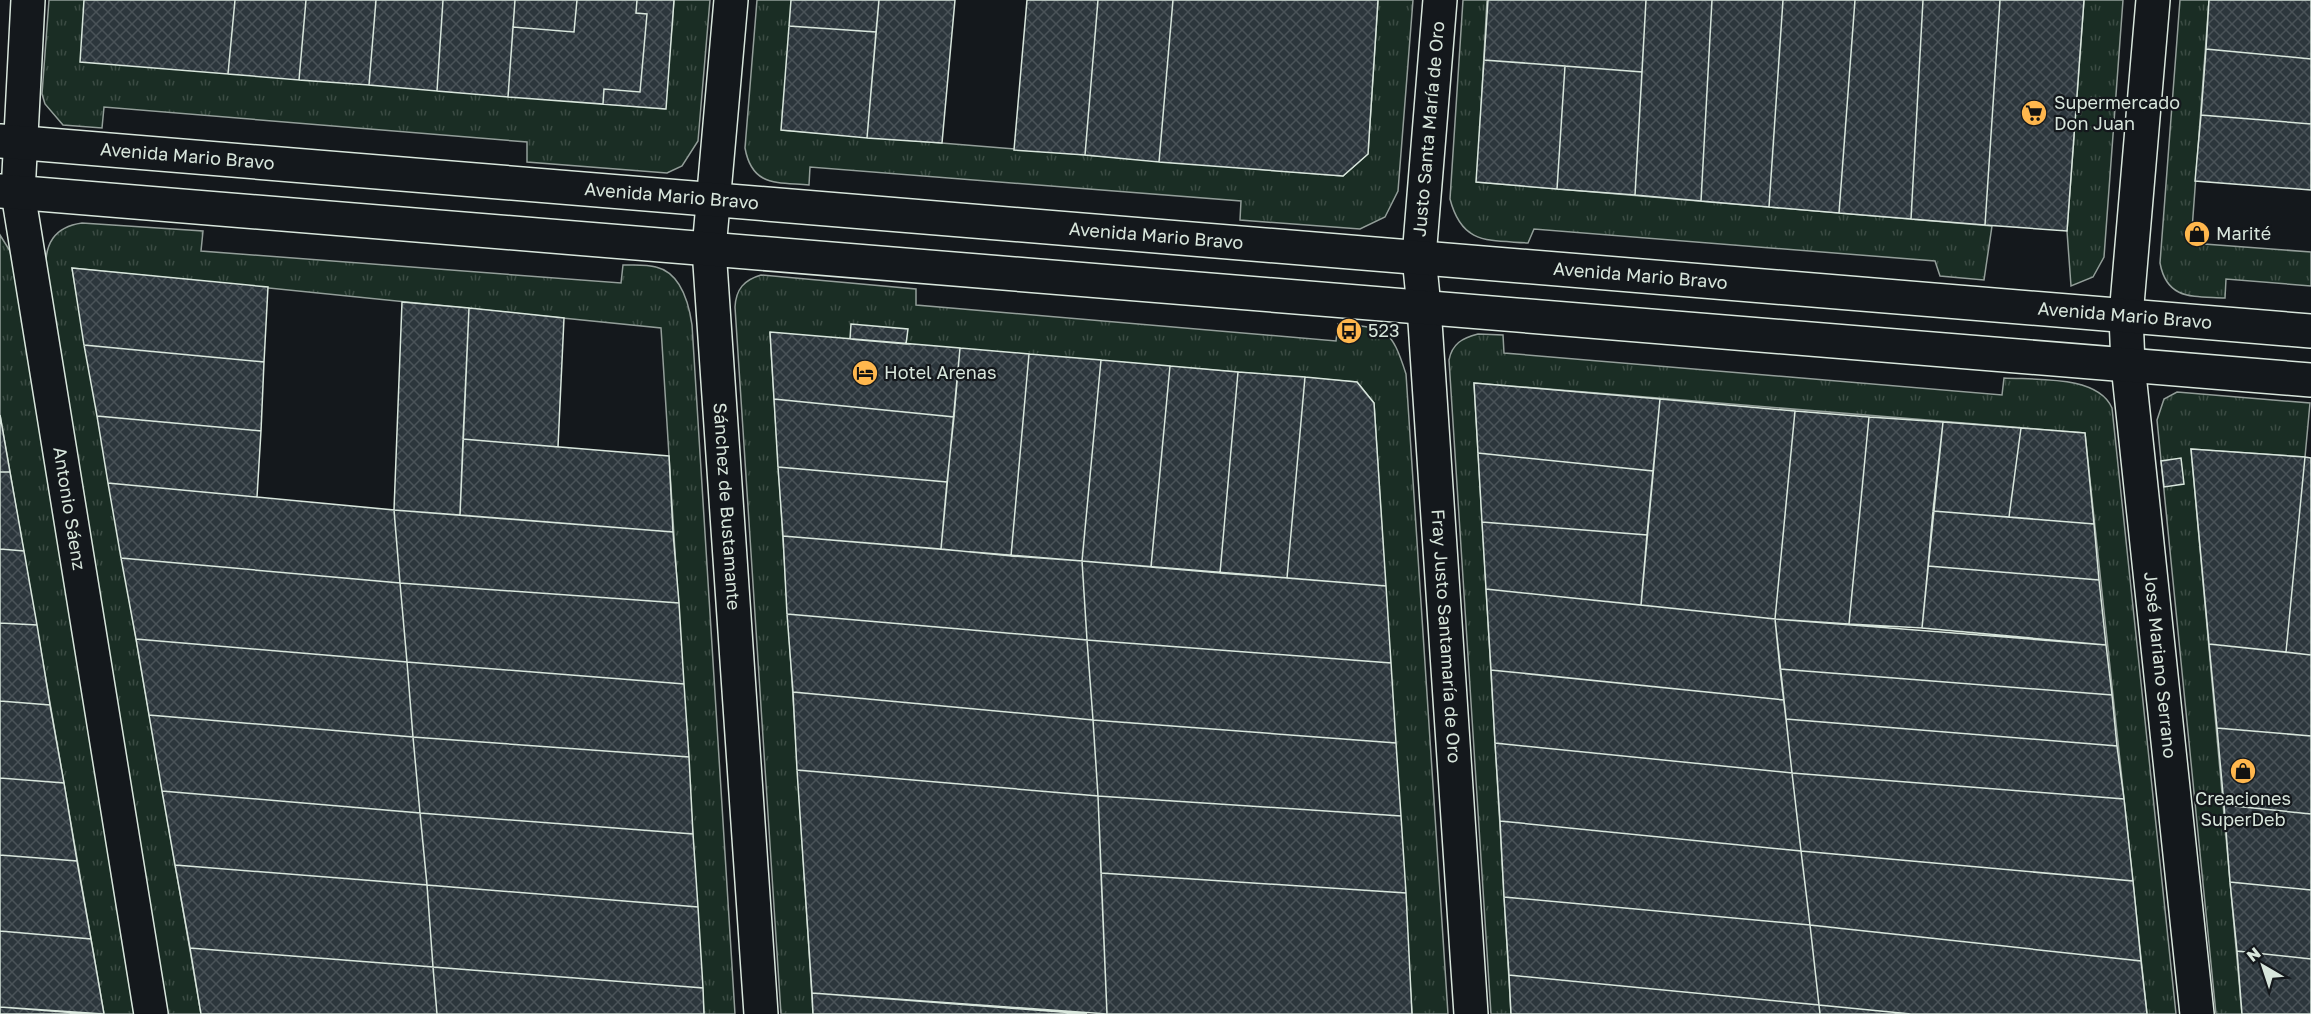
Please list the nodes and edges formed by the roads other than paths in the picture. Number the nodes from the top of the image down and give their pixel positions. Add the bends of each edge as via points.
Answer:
1 (28, 0) edge
2 (731, 0) edge
3 (1440, 0) edge
4 (2153, 0) edge
5 (9, 141) edge
6 (9, 192) edge
7 (713, 199) junction
8 (709, 249) junction
9 (1419, 257) junction
10 (1424, 307) junction
11 (2126, 316) junction
12 (2311, 331) edge
13 (2128, 365) junction
14 (2311, 380) edge
15 (152, 1014) edge
16 (761, 1014) edge
17 (1470, 1014) edge
18 (2197, 1014) edge

1 - 5 main road, Antonio Sáenz
2 - 7 main road, Sánchez de Bustamante
3 - 9 main road, Justo Santa María de Oro
4 - 11 main road, José Mariano Serrano
5 - 6 main road, Antonio Sáenz
5 - 7 main road, Avenida Mario Bravo
6 - 8 main road
6 - 15 main road, Antonio Sáenz
7 - 8 main road, Sánchez de Bustamante
7 - 9 main road, Avenida Mario Bravo
8 - 10 main road
8 - 16 main road, Sánchez de Bustamante
9 - 10 main road, Fray Justo Santamaría de Oro
9 - 11 main road, Avenida Mario Bravo
10 - 13 main road
10 - 17 main road, Fray Justo Santamaría de Oro
11 - 12 main road, Avenida Mario Bravo
11 - 13 main road, José Mariano Serrano
13 - 14 main road
13 - 18 main road, José Mariano Serrano

